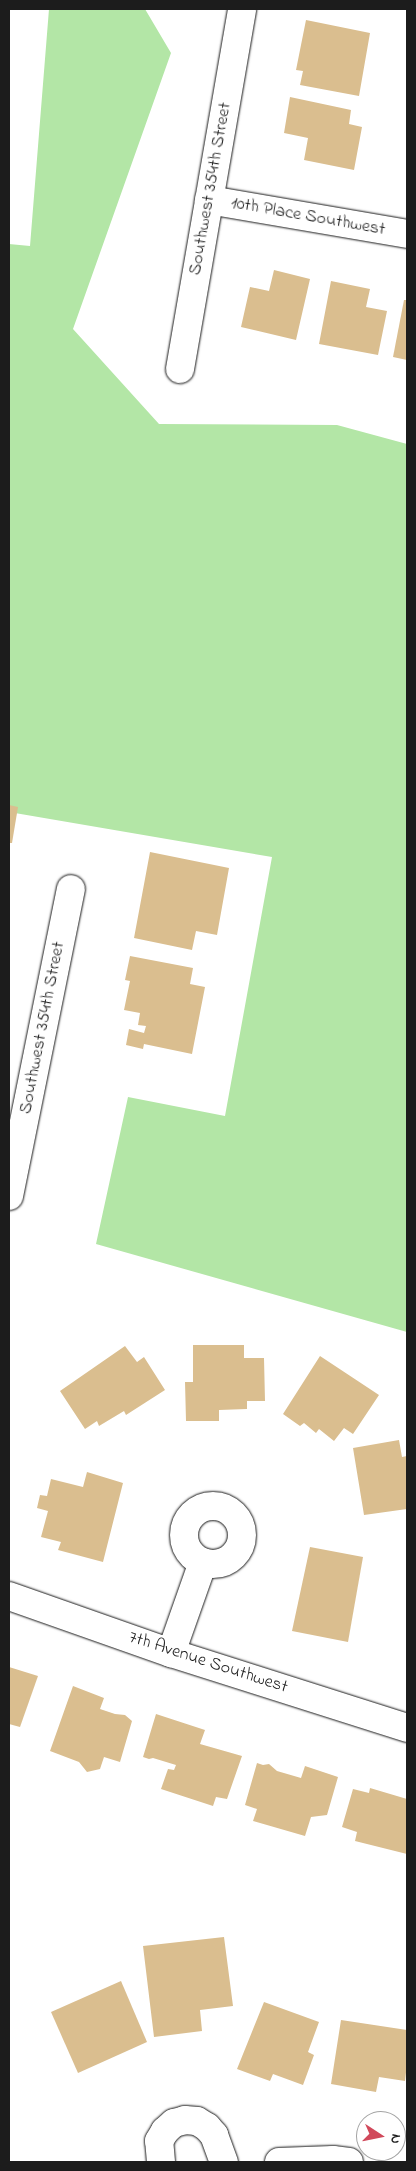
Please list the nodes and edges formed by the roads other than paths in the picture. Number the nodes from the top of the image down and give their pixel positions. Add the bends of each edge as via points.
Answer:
1 (242, 9) edge
2 (209, 200) junction
3 (407, 234) edge
4 (180, 369) dead end
5 (71, 890) dead end
6 (9, 1196) edge
7 (204, 1562) dead end
8 (9, 1596) edge
9 (170, 1653) junction
10 (407, 1728) edge
11 (161, 2162) edge
12 (224, 2162) edge
13 (279, 2162) edge
14 (349, 2162) edge

1 - 2 street, Southwest 354th Street
2 - 3 street, 10th Place Southwest
2 - 4 street, Southwest 354th Street
5 - 6 street, Southwest 354th Street
7 - 9 street
8 - 9 street, 7th Avenue Southwest
9 - 10 street, 7th Avenue Southwest
11 - 12 street via 160,2141 165,2131 174,2123 185,2120 207,2126
13 - 14 street

